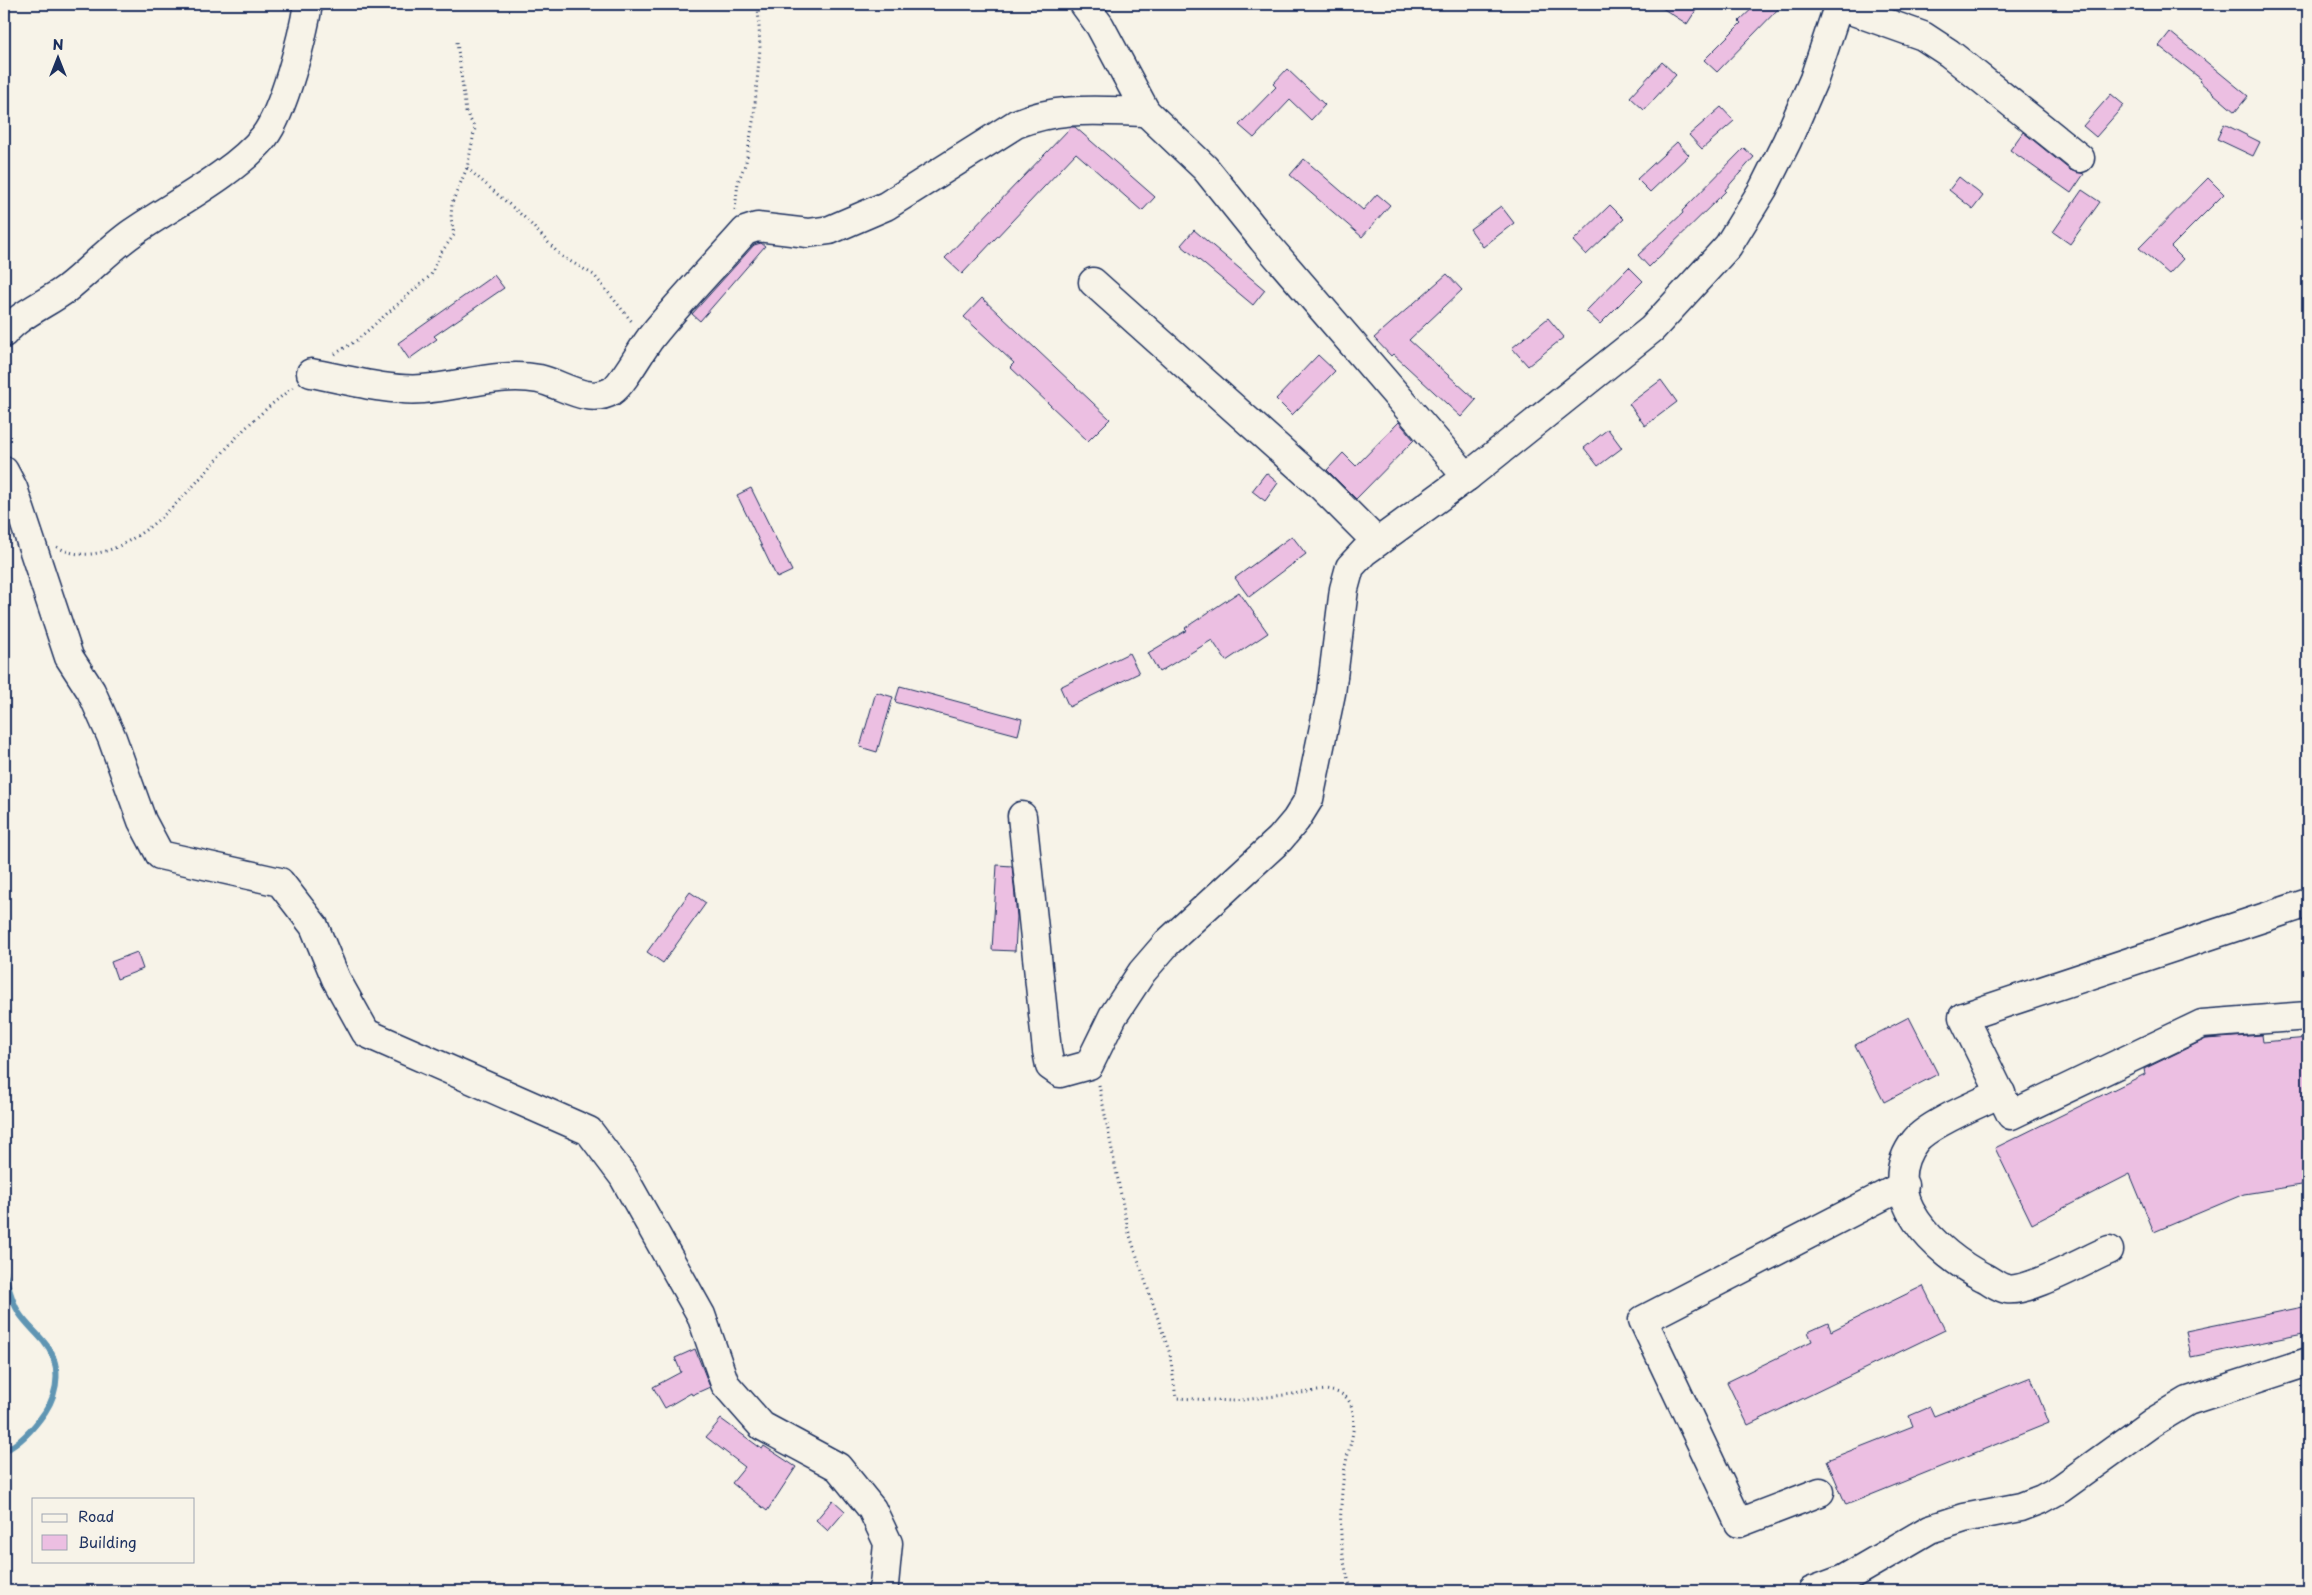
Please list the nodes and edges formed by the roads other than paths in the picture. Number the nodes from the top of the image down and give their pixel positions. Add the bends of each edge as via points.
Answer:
1 (308, 4) edge
2 (1084, 4) edge
3 (1839, 5) edge
4 (1146, 112) junction
5 (2080, 158) dead end
6 (1093, 282) dead end
7 (4, 333) edge
8 (311, 373) dead end
9 (1468, 476) junction
10 (7, 481) edge
11 (1377, 542) junction
12 (1022, 816) dead end
13 (2308, 902) edge
14 (2308, 1016) edge
15 (2001, 1093) junction
16 (1904, 1185) junction
17 (2108, 1250) dead end
18 (2308, 1362) edge
19 (1820, 1492) dead end
20 (882, 1591) edge
21 (1812, 1591) edge

1 - 7 street via 294,66 277,114 265,136 229,168 110,249 66,289
2 - 4 street via 1100,26
3 - 5 street via 1923,36
3 - 9 street via 1814,79 1788,141 1728,246 1652,329
4 - 8 street via 1061,111 1038,115 1016,124 886,206 830,230 808,233 757,227 745,231 652,336 614,390 603,395 585,394 540,379 498,378 405,390
4 - 9 street via 1205,168 1263,240
6 - 11 street via 1322,487
9 - 11 street
10 - 20 street via 69,657 91,691 142,821 160,855 280,882 314,926 336,980 366,1033 589,1130 623,1176 701,1315 725,1384 762,1426 838,1467 872,1509 888,1543
11 - 12 street via 1350,567 1344,589 1331,693 1309,799 1280,839 1167,943 1142,972 1114,1016 1089,1065 1076,1070 1060,1072 1050,1066
13 - 15 street via 1963,1017
14 - 15 street via 2202,1024 2011,1115
15 - 16 street via 1932,1127 1916,1139 1906,1155 1902,1175
16 - 17 street via 1907,1204 1925,1233 1965,1268 2006,1289 2025,1288
16 - 19 street via 1644,1320 1739,1523
18 - 21 street via 2188,1401 2042,1500 1964,1518 1930,1530 1844,1579

